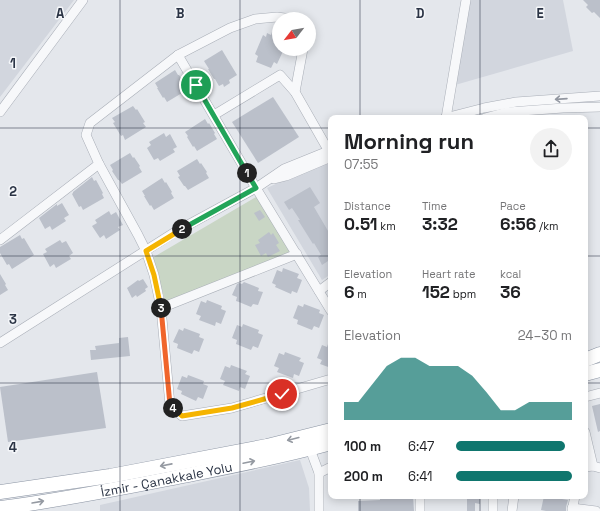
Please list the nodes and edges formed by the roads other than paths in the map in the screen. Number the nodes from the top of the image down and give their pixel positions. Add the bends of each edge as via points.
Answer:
1 (83, 0) edge
2 (466, 0) edge
3 (272, 17) edge
4 (178, 55) junction
5 (302, 56) edge
6 (295, 92) junction
7 (600, 96) edge
8 (600, 107) edge
9 (0, 112) edge
10 (214, 115) junction
11 (447, 115) edge
12 (457, 115) edge
13 (496, 115) edge
14 (328, 150) edge
15 (328, 154) edge
16 (99, 164) junction
17 (256, 188) junction
18 (0, 240) edge
19 (146, 251) junction
20 (297, 254) junction
21 (328, 284) edge
22 (319, 291) junction
23 (328, 306) edge
24 (161, 308) junction
25 (0, 343) edge
26 (600, 355) edge
27 (588, 359) edge
28 (600, 370) edge
29 (588, 373) edge
30 (328, 380) edge
31 (600, 393) edge
32 (588, 396) edge
33 (328, 431) edge
34 (328, 444) edge
35 (588, 445) edge
36 (310, 449) junction
37 (593, 467) edge
38 (328, 468) edge
39 (318, 473) junction
40 (0, 492) edge
41 (420, 499) edge
42 (493, 499) edge
43 (514, 499) edge
44 (574, 499) edge
45 (0, 508) edge
46 (572, 509) edge
47 (319, 511) edge
48 (420, 511) edge
49 (493, 511) edge
50 (512, 511) edge
51 (596, 511) edge

1 - 9 street
2 - 11 street
3 - 4 street via 255,19 230,28
4 - 10 street
4 - 16 street via 90,123 86,135
5 - 6 street
6 - 10 street via 280,75
6 - 14 street
7 -> 12 street via 516,102
8 - 13 street via 507,112
10 - 17 street
15 - 17 street via 284,169
16 - 18 street
16 - 19 street
17 - 19 street via 175,232
17 - 20 street
19 - 24 street
19 - 25 street
20 - 22 street
20 - 24 street
21 - 22 street
22 - 23 street
24 - 30 street via 170,405 182,416 232,408
26 - 27 highway
28 - 29 highway
31 - 32 street
33 -> 40 highway, İzmir - Çanakkale Yolu via 267,446 110,476
34 - 36 highway, İzmir - Çanakkale Yolu
35 - 37 street
36 - 39 street
45 -> 36 highway, İzmir - Çanakkale Yolu via 120,488
38 - 39 street
39 - 47 street
41 - 48 street
42 - 49 street
43 - 50 street
44 - 46 street
46 - 51 street

